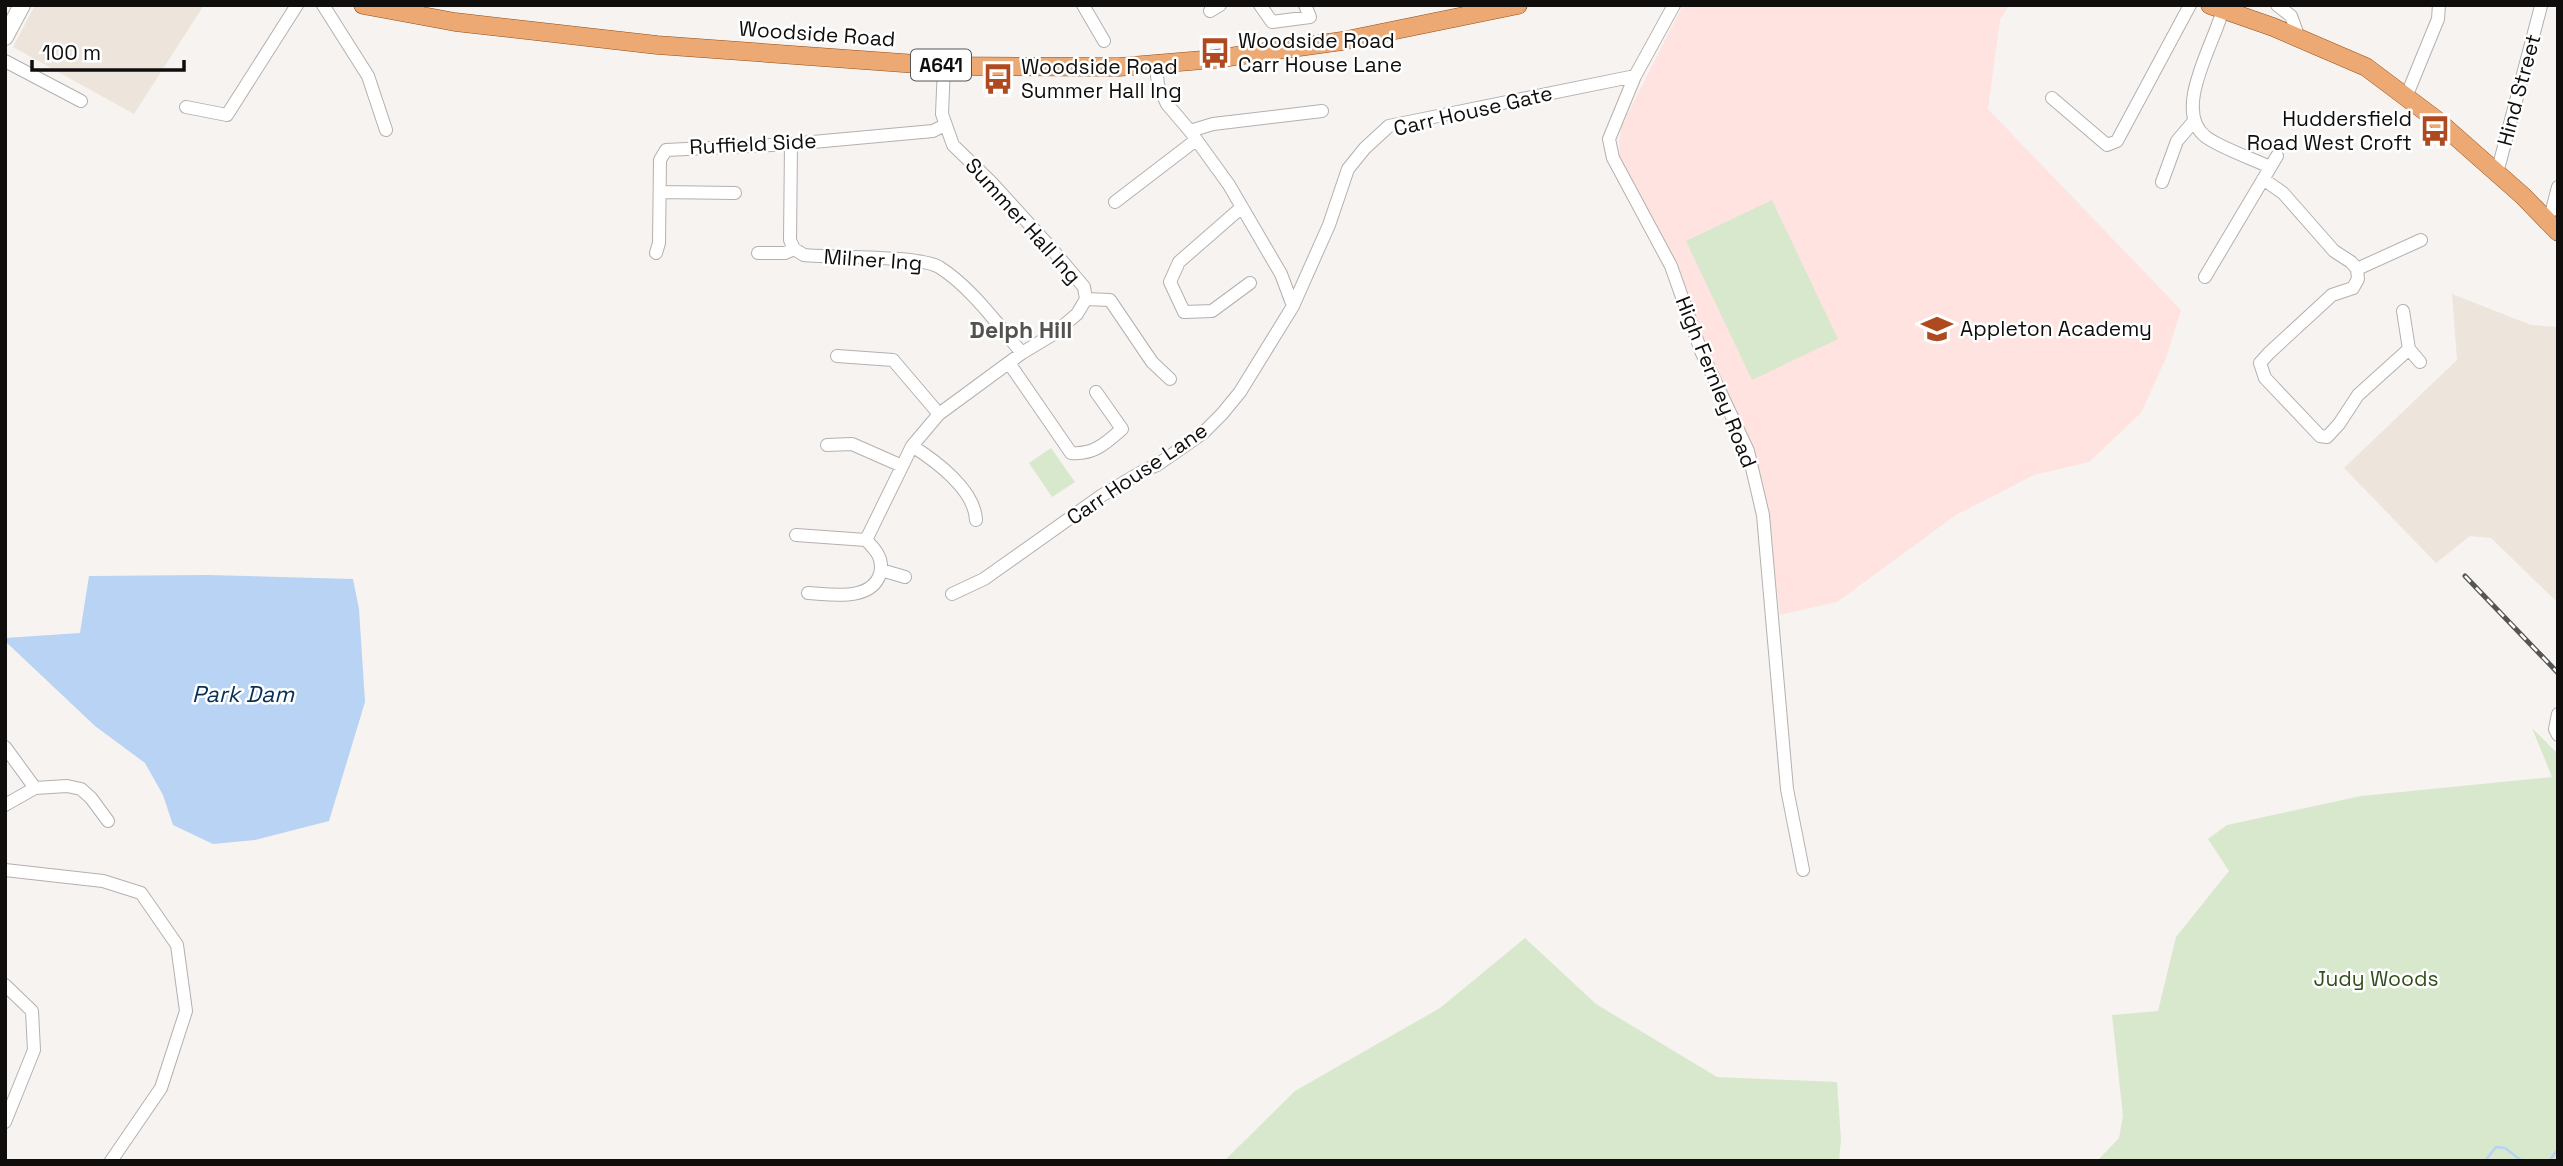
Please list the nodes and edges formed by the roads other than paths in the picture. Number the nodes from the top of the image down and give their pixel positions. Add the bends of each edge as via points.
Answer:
1 (22, 5) edge
2 (297, 5) edge
3 (323, 5) edge
4 (363, 5) edge
5 (1083, 5) edge
6 (1260, 5) edge
7 (1305, 5) edge
8 (1518, 5) edge
9 (1674, 5) edge
10 (2190, 5) edge
11 (2277, 5) edge
12 (2439, 5) edge
13 (2541, 6) edge
14 (2219, 7) edge
15 (5, 37) edge
16 (2299, 38) junction
17 (1104, 41) dead end
18 (5, 61) edge
19 (1156, 65) junction
20 (944, 66) junction
21 (1634, 76) junction
22 (2406, 97) junction
23 (2052, 98) dead end
24 (81, 101) dead end
25 (186, 107) dead end
26 (1322, 111) dead end
27 (2194, 121) junction
28 (945, 125) junction
29 (386, 130) dead end
30 (1193, 136) junction
31 (791, 144) junction
32 (2497, 173) junction
33 (2263, 179) junction
34 (2162, 182) dead end
35 (2558, 187) edge
36 (660, 192) junction
37 (735, 193) dead end
38 (1115, 202) dead end
39 (1242, 207) junction
40 (2545, 218) junction
41 (2558, 232) edge
42 (2421, 240) dead end
43 (794, 249) junction
44 (656, 253) dead end
45 (758, 253) dead end
46 (2357, 268) junction
47 (2205, 277) dead end
48 (1250, 283) dead end
49 (1086, 299) junction
50 (1293, 306) junction
51 (2403, 311) dead end
52 (2409, 349) junction
53 (1022, 352) junction
54 (837, 356) dead end
55 (2420, 362) dead end
56 (1009, 363) junction
57 (1170, 379) dead end
58 (1096, 392) dead end
59 (939, 414) junction
60 (827, 445) dead end
61 (912, 446) junction
62 (902, 466) junction
63 (976, 520) dead end
64 (796, 535) dead end
65 (866, 540) junction
66 (881, 570) junction
67 (905, 577) dead end
68 (808, 593) dead end
69 (952, 594) dead end
70 (2558, 714) edge
71 (2558, 735) edge
72 (5, 747) edge
73 (35, 788) junction
74 (5, 805) edge
75 (108, 821) dead end
76 (5, 870) edge
77 (1803, 870) dead end
78 (5, 985) edge
79 (5, 1084) edge
80 (18, 1088) junction
81 (5, 1122) edge
82 (111, 1161) edge

1 - 15 street
2 - 25 street via 227,115
3 - 29 street via 368,76
4 - 20 main road, Woodside Road / A641 via 455,22 657,45
5 - 17 street
6 - 7 street via 1272,22 1310,17
8 - 19 main road, Woodside Road / A641 via 1342,41
9 - 21 street, High Fernley Road
10 - 23 street via 2117,141 2106,145
11 - 16 street via 2291,16
12 - 22 street via 2438,19
13 - 32 street, Hind Street
14 - 16 main road
14 - 27 street via 2195,84
16 - 22 main road via 2366,67
18 - 24 street
19 - 20 main road, Woodside Road / A641
19 - 30 street via 1158,85 1167,104
20 - 28 street, Summer Hall Ing
21 - 50 street, Carr House Gate via 1389,126 1348,169
21 - 77 street, High Fernley Road via 1609,139 1613,158 1671,266 1701,351 1748,451 1763,515 1787,789
22 - 32 main road
26 - 30 street via 1213,124
27 - 33 street via 2205,137 2274,161
27 - 34 street via 2177,141
28 - 31 street, Ruffield Side via 933,131
28 - 49 street, Summer Hall Ing via 953,145 1051,248 1084,287
30 - 38 street
30 - 39 street
31 - 36 street, Ruffield Side via 666,150 660,160
31 - 43 street, Milner Ing via 790,240
32 - 40 main road
33 - 46 street via 2283,193 2334,251
33 - 47 street
35 - 40 street
36 - 37 street
36 - 44 street, Ruffield Side
39 - 48 street via 1179,262 1170,282 1184,312 1212,311
39 - 50 street via 1281,274
40 - 41 main road
42 - 46 street
43 - 45 street
43 - 53 street, Milner Ing via 804,255 916,261 938,267
46 - 52 street via 2353,288 2332,295 2269,353 2260,363 2262,374 2327,438 2358,395
49 - 53 street, Summer Hall Ing via 1055,333
49 - 57 street via 1110,300 1152,362
50 - 69 street, Carr House Lane via 1240,392 1203,433 1157,466 1101,496 984,579
51 - 52 street
52 - 55 street
53 - 56 street, Summer Hall Ing
54 - 59 street via 893,360
56 - 58 street via 1071,453 1101,448 1122,429
56 - 59 street, Summer Hall Ing
59 - 61 street, Summer Hall Ing
60 - 62 street via 852,444
61 - 62 street, Summer Hall Ing
61 - 63 street via 947,472 973,502
62 - 65 street, Summer Hall Ing
64 - 65 street
65 - 66 street via 878,553
66 - 67 street
66 - 68 street via 875,583 859,593
70 - 71 street
72 - 73 street
73 - 74 street
73 - 75 street via 81,789
76 - 82 street via 103,881 141,892 177,945 186,1012 161,1088
78 - 80 street via 32,1011 34,1050
79 - 80 street
80 - 81 street

